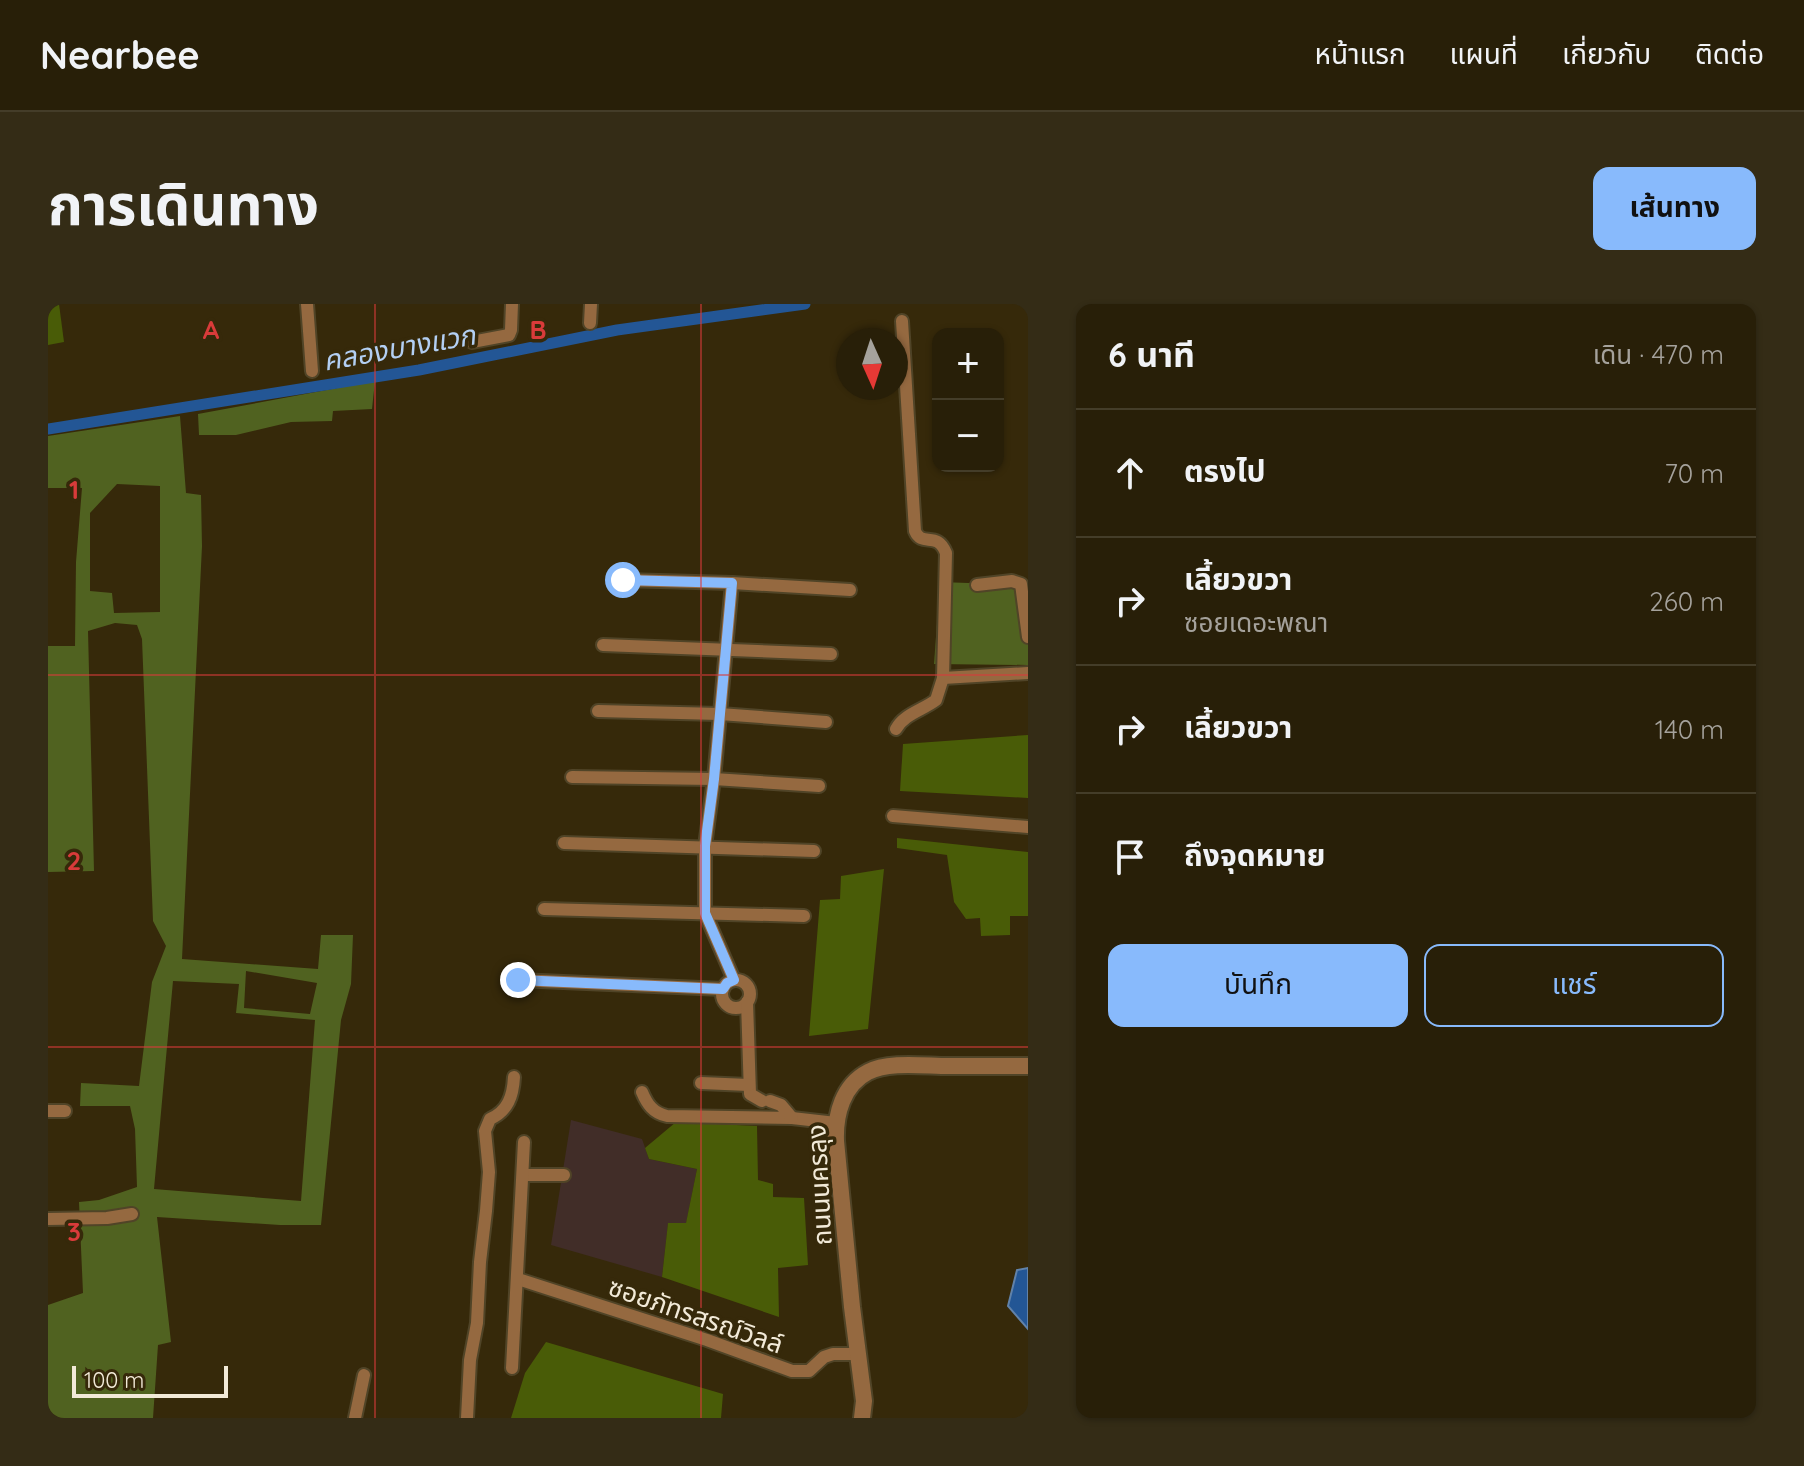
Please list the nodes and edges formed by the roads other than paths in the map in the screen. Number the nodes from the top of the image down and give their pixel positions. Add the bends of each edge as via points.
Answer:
1 (307, 304) edge
2 (512, 304) edge
3 (591, 304) edge
4 (902, 321) dead end
5 (590, 323) dead end
6 (472, 342) dead end
7 (312, 371) dead end
8 (623, 580) dead end
9 (732, 583) junction
10 (977, 585) dead end
11 (850, 590) dead end
12 (1028, 637) edge
13 (603, 645) dead end
14 (726, 649) junction
15 (831, 654) dead end
16 (1028, 673) edge
17 (943, 678) junction
18 (598, 711) dead end
19 (720, 714) junction
20 (826, 722) dead end
21 (896, 729) dead end
22 (572, 777) dead end
23 (714, 779) junction
24 (819, 786) dead end
25 (893, 816) dead end
26 (1028, 827) edge
27 (564, 843) dead end
28 (705, 846) junction
29 (814, 851) dead end
30 (544, 909) dead end
31 (705, 913) junction
32 (804, 916) dead end
33 (518, 980) dead end
34 (734, 980) junction
35 (723, 989) junction
36 (747, 1002) junction
37 (1028, 1066) edge
38 (514, 1077) dead end
39 (701, 1083) dead end
40 (749, 1085) junction
41 (642, 1092) dead end
42 (48, 1111) edge
43 (65, 1111) dead end
44 (792, 1118) junction
45 (836, 1123) junction
46 (524, 1142) dead end
47 (523, 1175) junction
48 (564, 1175) dead end
49 (132, 1214) dead end
50 (48, 1219) edge
51 (518, 1279) junction
52 (857, 1354) junction
53 (512, 1368) dead end
54 (364, 1375) dead end
55 (355, 1418) edge
56 (467, 1418) edge
57 (862, 1418) edge

1 - 7 street
2 - 6 street via 509,335
3 - 5 street
4 - 17 street via 915,531 922,539 943,544 946,553
8 - 9 street
9 - 11 street
9 - 14 street
10 - 12 street via 1021,584
13 - 14 street
14 - 15 street
14 - 19 street
16 - 17 street
17 - 21 street via 936,700
18 - 19 street
19 - 20 street
19 - 23 street
22 - 23 street
23 - 24 street
23 - 28 street
25 - 26 street
27 - 28 street
28 - 29 street
28 - 31 street
30 - 31 street
31 - 32 street
31 - 34 street
33 - 35 street
34 - 35 street
34 - 36 street via 748,988
35 - 36 street via 727,1005 736,1008
36 - 40 street
37 - 45 street, ถนนนครลุง via 911,1065 869,1071 853,1083
38 - 56 street via 510,1101 485,1131 489,1172
39 - 40 street
40 - 44 street via 750,1094 781,1105
41 - 44 street via 647,1104 667,1116
42 - 43 street
44 - 45 street
45 - 52 street, ถนนนครลุง
46 - 47 street
47 - 48 street
47 - 51 street
49 - 50 street
51 - 52 street, ซอยภัทรสรณ์วิลล์ via 792,1371 809,1371 833,1354
51 - 53 street
52 - 57 street, ถนนนครลุง
54 - 55 street

